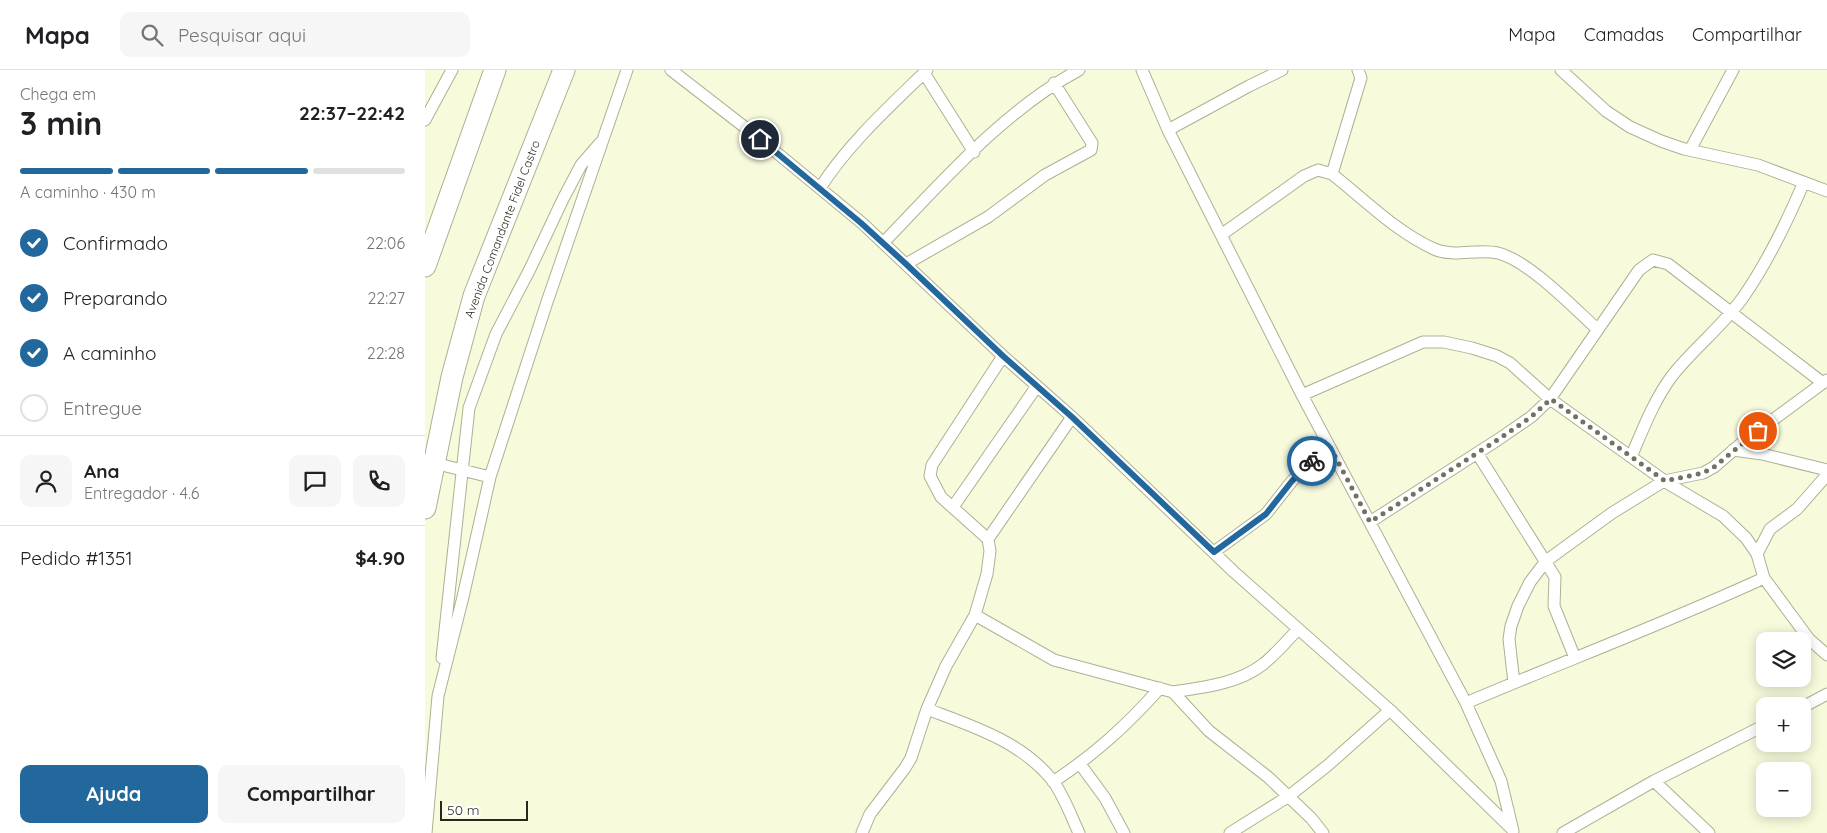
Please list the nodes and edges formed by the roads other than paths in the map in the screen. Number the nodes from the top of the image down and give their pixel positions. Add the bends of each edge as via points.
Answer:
1 (451, 70) edge
2 (495, 70) edge
3 (564, 70) edge
4 (627, 70) edge
5 (671, 70) edge
6 (1079, 70) edge
7 (1142, 70) edge
8 (1282, 70) edge
9 (1358, 70) edge
10 (1733, 70) edge
11 (925, 71) edge
12 (1563, 71) edge
13 (1055, 83) junction
14 (425, 120) edge
15 (1168, 130) junction
16 (605, 137) junction
17 (1690, 150) junction
18 (974, 152) junction
19 (1332, 174) junction
20 (1804, 182) junction
21 (820, 188) junction
22 (1827, 191) edge
23 (1221, 235) junction
24 (883, 243) junction
25 (906, 264) junction
26 (425, 266) edge
27 (1730, 313) junction
28 (1597, 330) junction
29 (1003, 356) junction
30 (1825, 382) edge
31 (1037, 386) junction
32 (1302, 396) junction
33 (1551, 399) junction
34 (1072, 417) junction
35 (1329, 445) junction
36 (1733, 450) junction
37 (1477, 454) junction
38 (1631, 457) junction
39 (434, 463) junction
40 (462, 470) junction
41 (1827, 470) edge
42 (1827, 475) edge
43 (490, 477) junction
44 (1665, 481) junction
45 (953, 507) junction
46 (425, 508) edge
47 (1370, 522) junction
48 (987, 539) junction
49 (1214, 552) junction
50 (1757, 554) junction
51 (1546, 561) junction
52 (1764, 578) junction
53 (975, 615) junction
54 (1298, 629) junction
55 (1827, 655) edge
56 (1575, 658) junction
57 (1514, 683) junction
58 (1160, 688) junction
59 (1173, 692) junction
60 (1827, 694) edge
61 (438, 696) junction
62 (1811, 702) edge
63 (1466, 703) junction
64 (927, 710) junction
65 (1390, 710) junction
66 (1756, 730) edge
67 (1080, 764) junction
68 (1053, 782) junction
69 (1654, 782) junction
70 (1289, 796) junction
71 (1513, 831) edge
72 (426, 833) edge
73 (862, 833) edge
74 (1079, 833) edge
75 (1124, 833) edge
76 (1230, 833) edge
77 (1323, 833) edge
78 (1563, 833) edge
79 (1709, 833) edge

1 - 14 street
2 - 26 highway
3 - 39 highway, Avenida Comandante Fidel Castro via 474,296 452,377
4 - 16 street
5 - 21 street
6 - 13 street
7 - 15 street
8 - 15 street
9 - 19 street via 1361,78
10 - 17 street
11 - 18 street
11 - 21 street via 851,147
12 - 17 street via 1606,111 1630,127
13 - 18 street
13 - 25 street via 1092,143 1091,150 1045,175 988,216
15 - 23 street
16 - 40 street via 581,165 496,334 469,408
16 - 43 street
17 - 20 street via 1758,166
18 - 24 street
19 - 23 street via 1318,170 1304,176
19 - 28 street via 1403,233 1435,250 1450,253 1485,251 1514,260
20 - 22 street
20 - 27 street via 1773,249
21 - 24 street
23 - 32 street
24 - 25 street
25 - 29 street
27 - 28 street via 1668,264 1653,260 1639,270
27 - 30 street
27 - 38 street via 1657,397
28 - 33 street
29 - 31 street
29 - 45 street via 932,465 930,476 934,485 941,497
30 - 36 street
31 - 34 street
31 - 45 street
32 - 33 street via 1423,342 1433,341 1497,356 1510,363
32 - 35 street
33 - 37 street via 1531,417
33 - 38 street
34 - 48 street
34 - 49 street
35 - 47 street
35 - 49 street via 1292,481 1266,514
36 - 41 street
36 - 44 street via 1703,473
37 - 47 street
37 - 51 street
38 - 44 street
39 - 40 street
39 - 46 highway, Avenida Comandante Fidel Castro
40 - 43 street
40 - 61 street
42 - 50 street via 1797,509 1770,529
43 - 61 street
44 - 50 street via 1723,516
44 - 51 street via 1612,512
45 - 48 street
47 - 63 street
48 - 53 street via 990,551 987,574
49 - 54 street
50 - 52 street
51 - 56 street via 1555,577 1554,606
51 - 57 street via 1530,582 1511,626 1509,639
52 - 55 street via 1809,639
52 - 56 street
53 - 58 street via 1054,660
53 - 64 street via 946,666
54 - 59 street via 1254,670 1223,683
54 - 65 street
56 - 57 street
57 - 63 street
58 - 59 street
58 - 67 street via 1127,724
59 - 70 street via 1209,731
60 - 62 street
61 - 72 street
63 - 71 street via 1501,781
64 - 68 street via 1003,740 1030,759
64 - 73 street via 911,758 870,814
65 - 70 street
65 - 71 street
66 - 69 street
67 - 68 street
67 - 75 street via 1105,798
68 - 74 street
69 - 78 street
69 - 79 street
70 - 76 street
70 - 77 street

